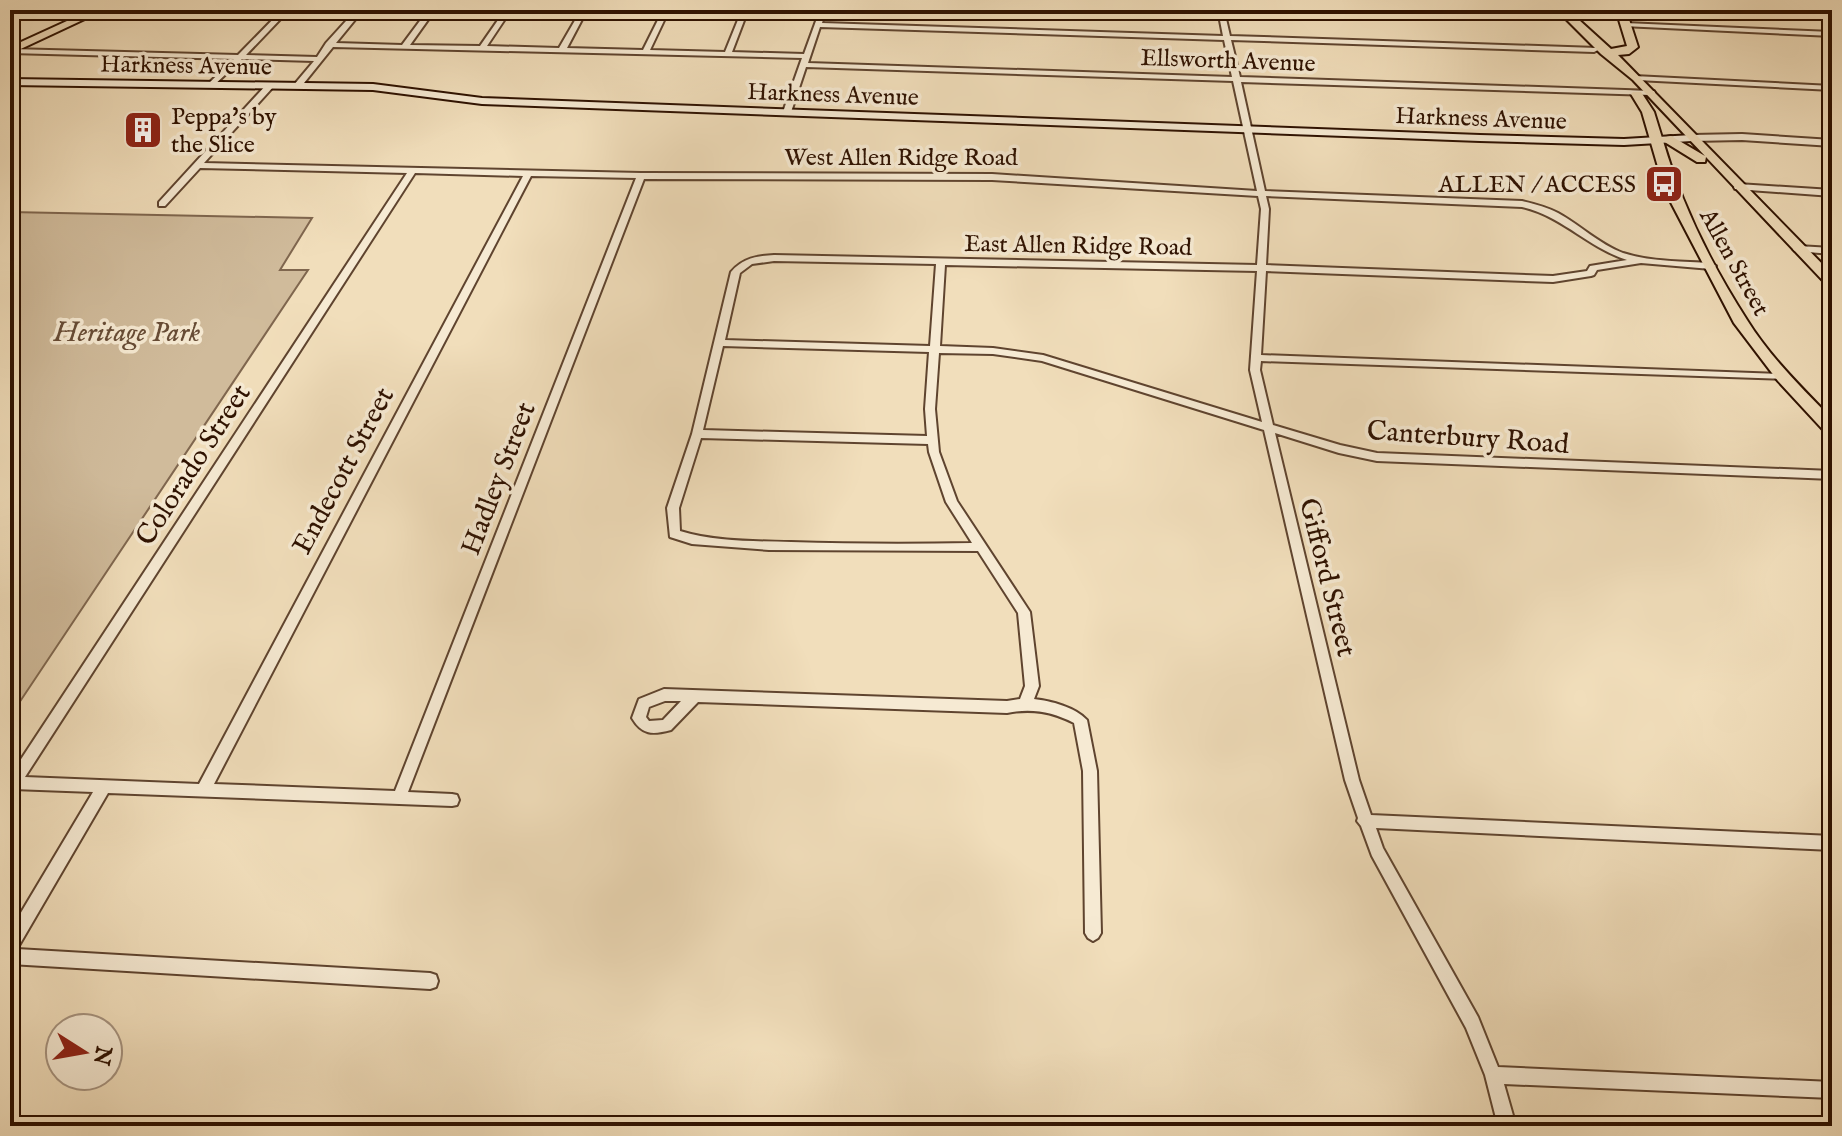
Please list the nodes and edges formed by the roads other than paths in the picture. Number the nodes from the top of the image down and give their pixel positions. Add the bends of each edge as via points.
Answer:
1 (28, 10) edge
2 (99, 10) edge
3 (286, 10) edge
4 (360, 10) edge
5 (432, 10) edge
6 (508, 10) edge
7 (584, 10) edge
8 (666, 10) edge
9 (745, 10) edge
10 (823, 10) edge
11 (1221, 10) edge
12 (1560, 10) edge
13 (1621, 10) edge
14 (13, 17) edge
15 (817, 25) junction
16 (1627, 30) junction
17 (1832, 37) edge
18 (1228, 38) junction
19 (329, 45) junction
20 (405, 46) junction
21 (482, 48) junction
22 (1602, 49) junction
23 (562, 50) junction
24 (10, 51) edge
25 (646, 52) junction
26 (728, 54) junction
27 (807, 56) junction
28 (238, 58) junction
29 (317, 59) junction
30 (804, 65) junction
31 (1637, 78) junction
32 (1236, 80) junction
33 (10, 82) edge
34 (212, 85) junction
35 (270, 86) junction
36 (297, 86) junction
37 (1832, 88) edge
38 (1651, 93) junction
39 (1637, 94) junction
40 (787, 112) junction
41 (1249, 129) junction
42 (1692, 138) junction
43 (1666, 141) junction
44 (1832, 143) edge
45 (198, 165) junction
46 (412, 171) junction
47 (528, 174) junction
48 (641, 176) junction
49 (1738, 187) junction
50 (1263, 193) junction
51 (1832, 193) edge
52 (162, 204) dead end
53 (1591, 241) junction
54 (1798, 249) junction
55 (1832, 251) edge
56 (1641, 260) junction
57 (941, 262) junction
58 (1711, 266) junction
59 (1261, 268) junction
60 (1593, 268) junction
61 (1832, 282) edge
62 (720, 343) junction
63 (935, 350) junction
64 (1255, 358) junction
65 (1783, 377) junction
66 (1268, 428) junction
67 (1832, 429) edge
68 (697, 434) junction
69 (932, 440) junction
70 (1832, 475) edge
71 (980, 547) junction
72 (695, 696) dead end
73 (1026, 702) junction
74 (104, 787) junction
75 (203, 791) junction
76 (399, 798) junction
77 (452, 800) dead end
78 (1364, 821) junction
79 (1832, 843) edge
80 (1093, 933) dead end
81 (10, 946) edge
82 (10, 956) edge
83 (430, 981) dead end
84 (1493, 1075) junction
85 (1832, 1090) edge
86 (1507, 1126) edge

1 - 14 street
2 - 24 main road
3 - 28 street
4 - 19 street
5 - 20 street
6 - 21 street
7 - 23 street
8 - 25 street
9 - 26 street
10 - 15 street
11 - 18 street, Gifford Street
12 - 22 main road
13 - 16 main road
15 - 18 street
15 - 27 street
16 - 17 street
16 - 22 main road via 1632,48
18 - 22 street
18 - 32 street, Gifford Street
19 - 20 street
19 - 29 street
20 - 21 street
21 - 23 street
22 - 31 main road
22 - 39 main road
23 - 25 street
24 - 28 street
25 - 26 street
26 - 27 street
27 - 30 street
28 - 29 street
28 - 34 street
29 - 36 street
30 - 32 street, Ellsworth Avenue
30 - 40 street
31 - 37 street
31 - 38 main road
32 - 39 street, Ellsworth Avenue
32 - 41 street, Gifford Street
33 - 34 main road, Harkness Avenue
34 - 35 main road, Harkness Avenue
35 - 36 main road, Harkness Avenue
35 - 45 street
36 - 40 main road, Harkness Avenue via 391,89 482,101
38 - 39 street, Ellsworth Avenue
38 - 42 main road
39 - 42 main road via 1675,132
39 - 43 main road, Allen Street
40 - 41 main road, Harkness Avenue
41 - 43 main road, Harkness Avenue
41 - 50 street, Gifford Street
42 - 43 main road, Harkness Avenue
42 - 44 street
42 - 49 main road
43 - 49 main road
43 - 58 main road, Allen Street via 1671,191
45 - 46 street, West Allen Ridge Road
45 - 52 street
46 - 47 street, West Allen Ridge Road
46 - 74 street, Colorado Street via 13,783
47 - 48 street, West Allen Ridge Road
47 - 75 street, Endecott Street
48 - 50 street, West Allen Ridge Road via 992,177
48 - 76 street, Hadley Street
49 - 51 street
49 - 54 main road
50 - 53 street, West Allen Ridge Road via 1530,205 1564,217
50 - 59 street, Gifford Street
53 - 56 street, West Allen Ridge Road
53 - 60 street
54 - 55 street
54 - 61 main road
56 - 58 street, East Allen Ridge Road
56 - 60 street, East Allen Ridge Road
57 - 59 street, East Allen Ridge Road
57 - 62 street, East Allen Ridge Road via 747,262 736,272
57 - 63 street
58 - 65 main road, Allen Street via 1741,323
59 - 60 street, East Allen Ridge Road via 1553,279 1585,276
59 - 64 street, Gifford Street
62 - 63 street, Canterbury Road
62 - 68 street, East Allen Ridge Road
63 - 66 street, Canterbury Road via 993,351 1066,363
63 - 69 street
64 - 65 street
64 - 66 street, Gifford Street
65 - 67 main road, Allen Street
66 - 70 street, Canterbury Road via 1363,455 1402,459
66 - 78 street, Gifford Street
68 - 69 street
68 - 71 street, East Allen Ridge Road via 672,524 676,536 694,542
69 - 71 street via 945,489
71 - 73 street via 1024,612 1032,686
72 - 73 street via 1007,707
73 - 80 street via 1080,720 1085,735
74 - 75 street
74 - 81 street
75 - 76 street
76 - 77 street
78 - 79 street
78 - 84 street, Gifford Street via 1472,1023
82 - 83 street
84 - 85 street
84 - 86 street, Gifford Street

